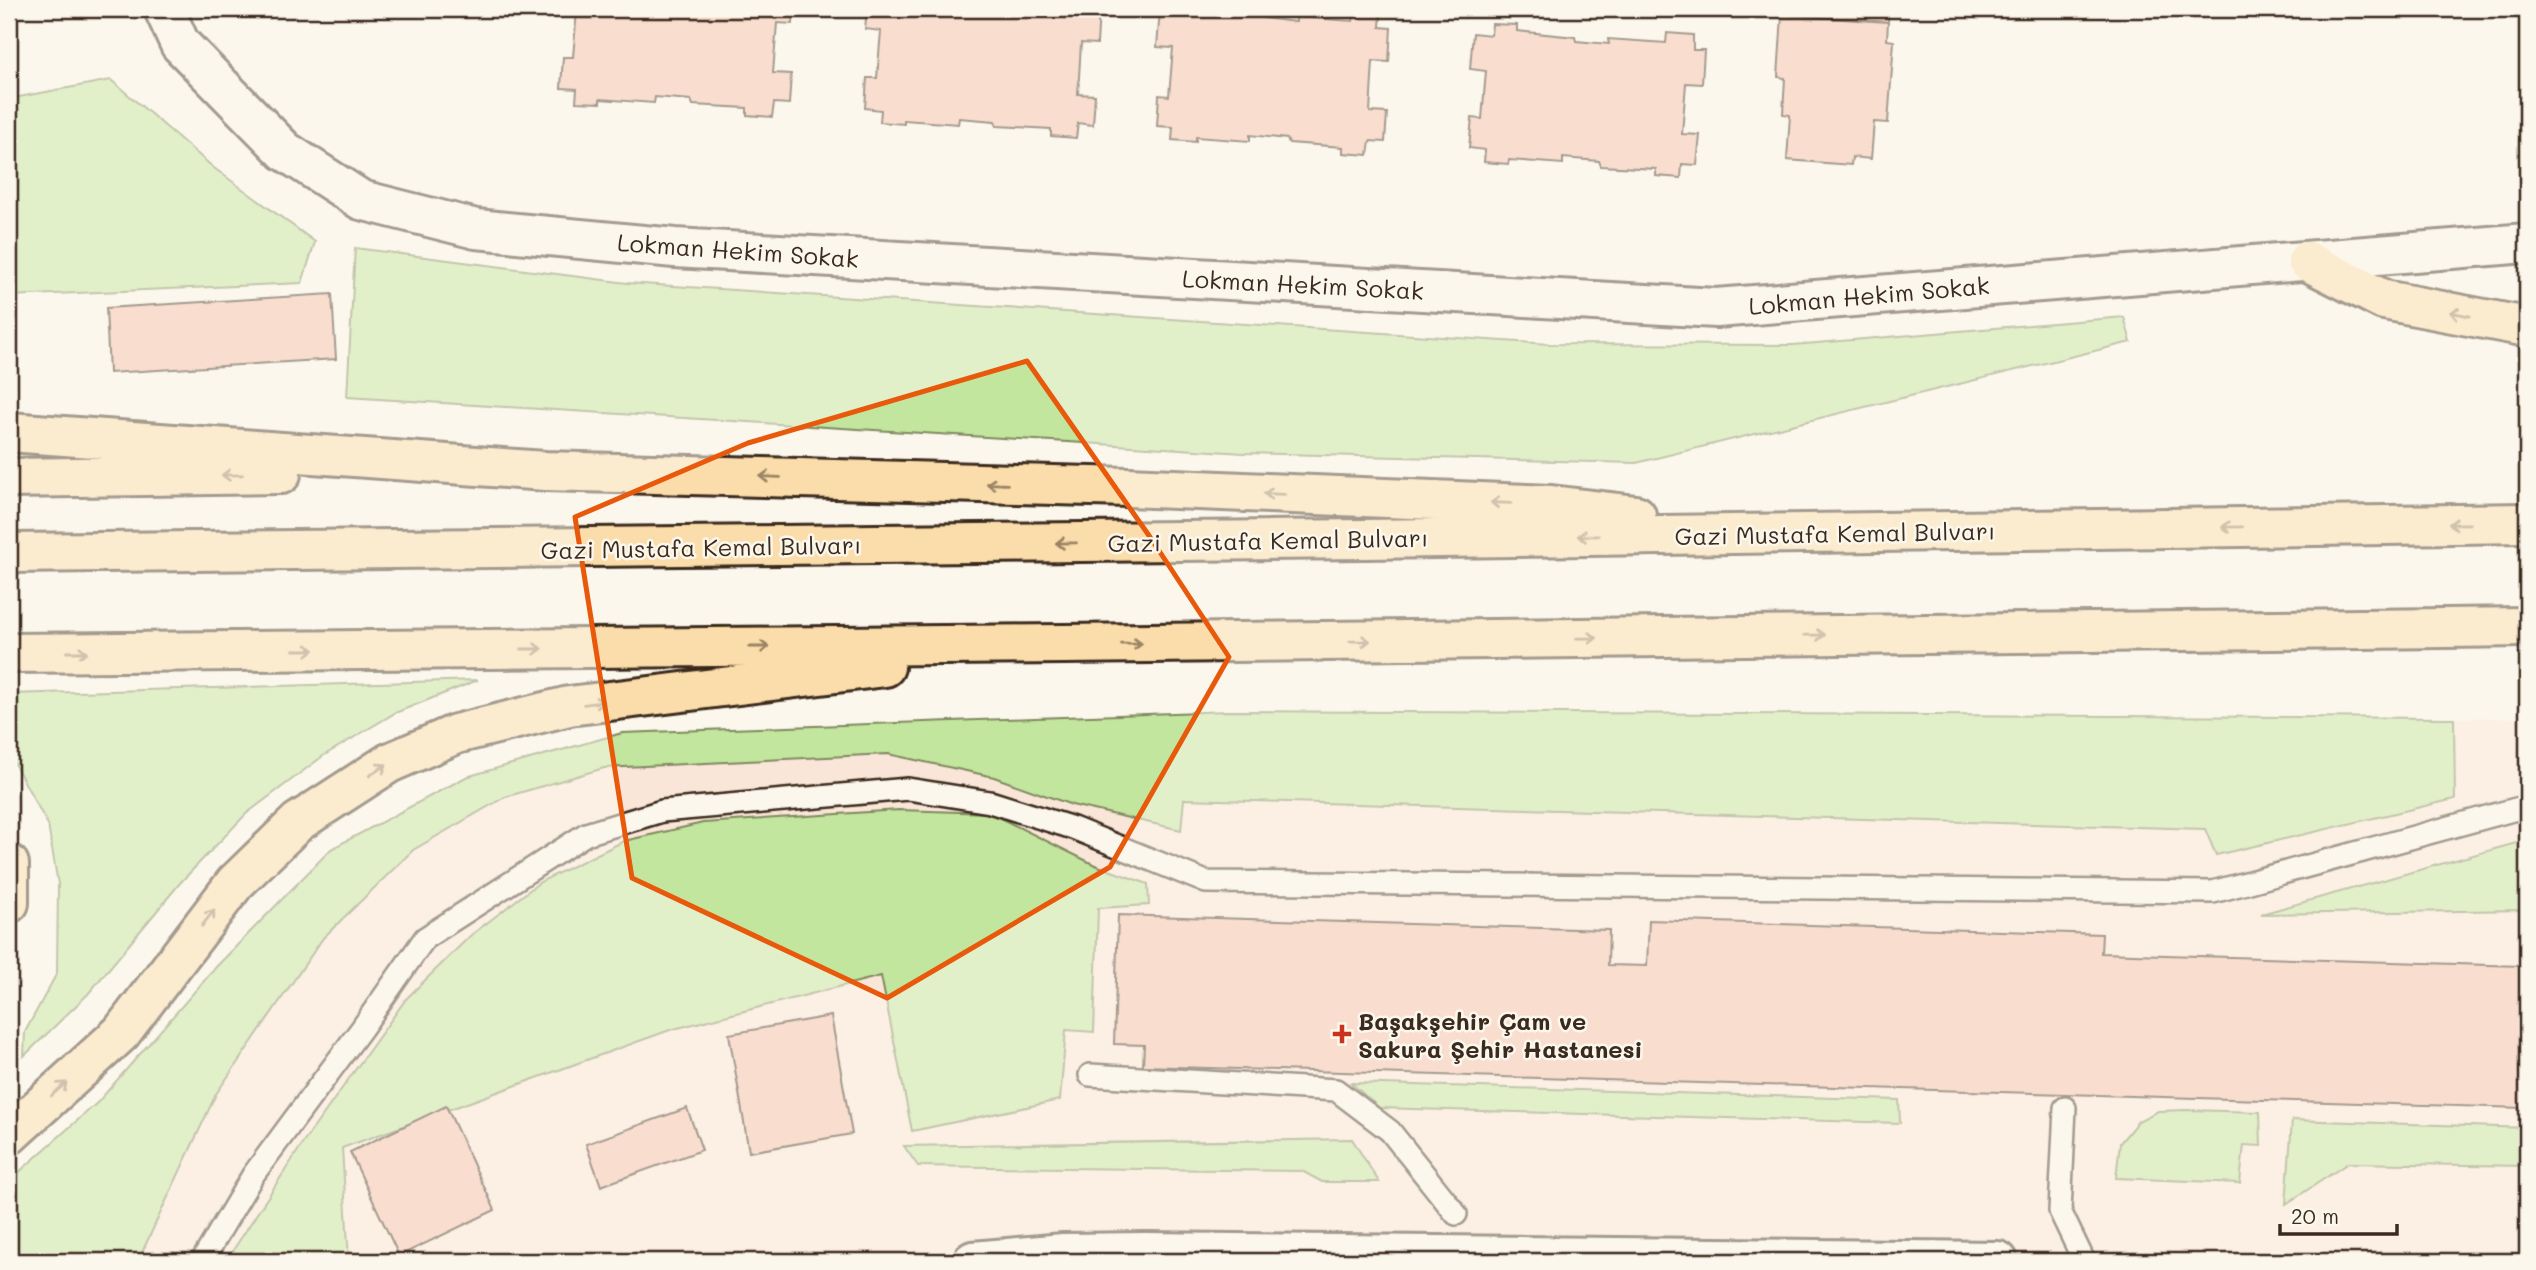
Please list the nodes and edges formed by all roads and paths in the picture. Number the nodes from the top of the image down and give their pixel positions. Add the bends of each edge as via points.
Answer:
1 (164, 9) edge
2 (2527, 243) edge
3 (2307, 261) junction
4 (2527, 327) edge
5 (9, 432) edge
6 (545, 471) junction
7 (9, 478) edge
8 (2527, 523) edge
9 (1788, 533) junction
10 (9, 553) edge
11 (2527, 627) edge
12 (1064, 645) junction
13 (9, 653) edge
14 (2527, 806) edge
15 (9, 864) edge
16 (9, 902) edge
17 (1090, 1075) dead end
18 (2065, 1108) dead end
19 (9, 1135) edge
20 (1456, 1214) dead end
21 (1674, 1259) edge
22 (202, 1261) edge
23 (973, 1261) edge
24 (1997, 1261) edge
25 (2084, 1261) edge

1 - 3 street, Lokman Hekim Sokak via 180,44 285,151 361,200 475,229 675,248 1716,307
2 - 3 street, Lokman Hekim Sokak
4 -> 3 highway via 2384,300
5 - 6 highway
6 -> 7 highway
9 -> 6 highway via 1551,505
8 -> 9 highway, Gazi Mustafa Kemal Bulvarı
9 -> 10 highway, Gazi Mustafa Kemal Bulvarı
12 -> 11 highway
13 -> 12 highway
19 -> 12 highway via 121,1033 244,874 298,822 390,763 456,734 569,706
14 - 22 lane via 2213,892 1206,882 1073,828 990,802 908,789 662,811 586,834 425,938 253,1175
15 - 16 highway
17 - 20 lane via 1336,1090 1390,1131
18 - 25 lane via 2060,1211
21 - 23 street via 1064,1252
21 - 24 street

